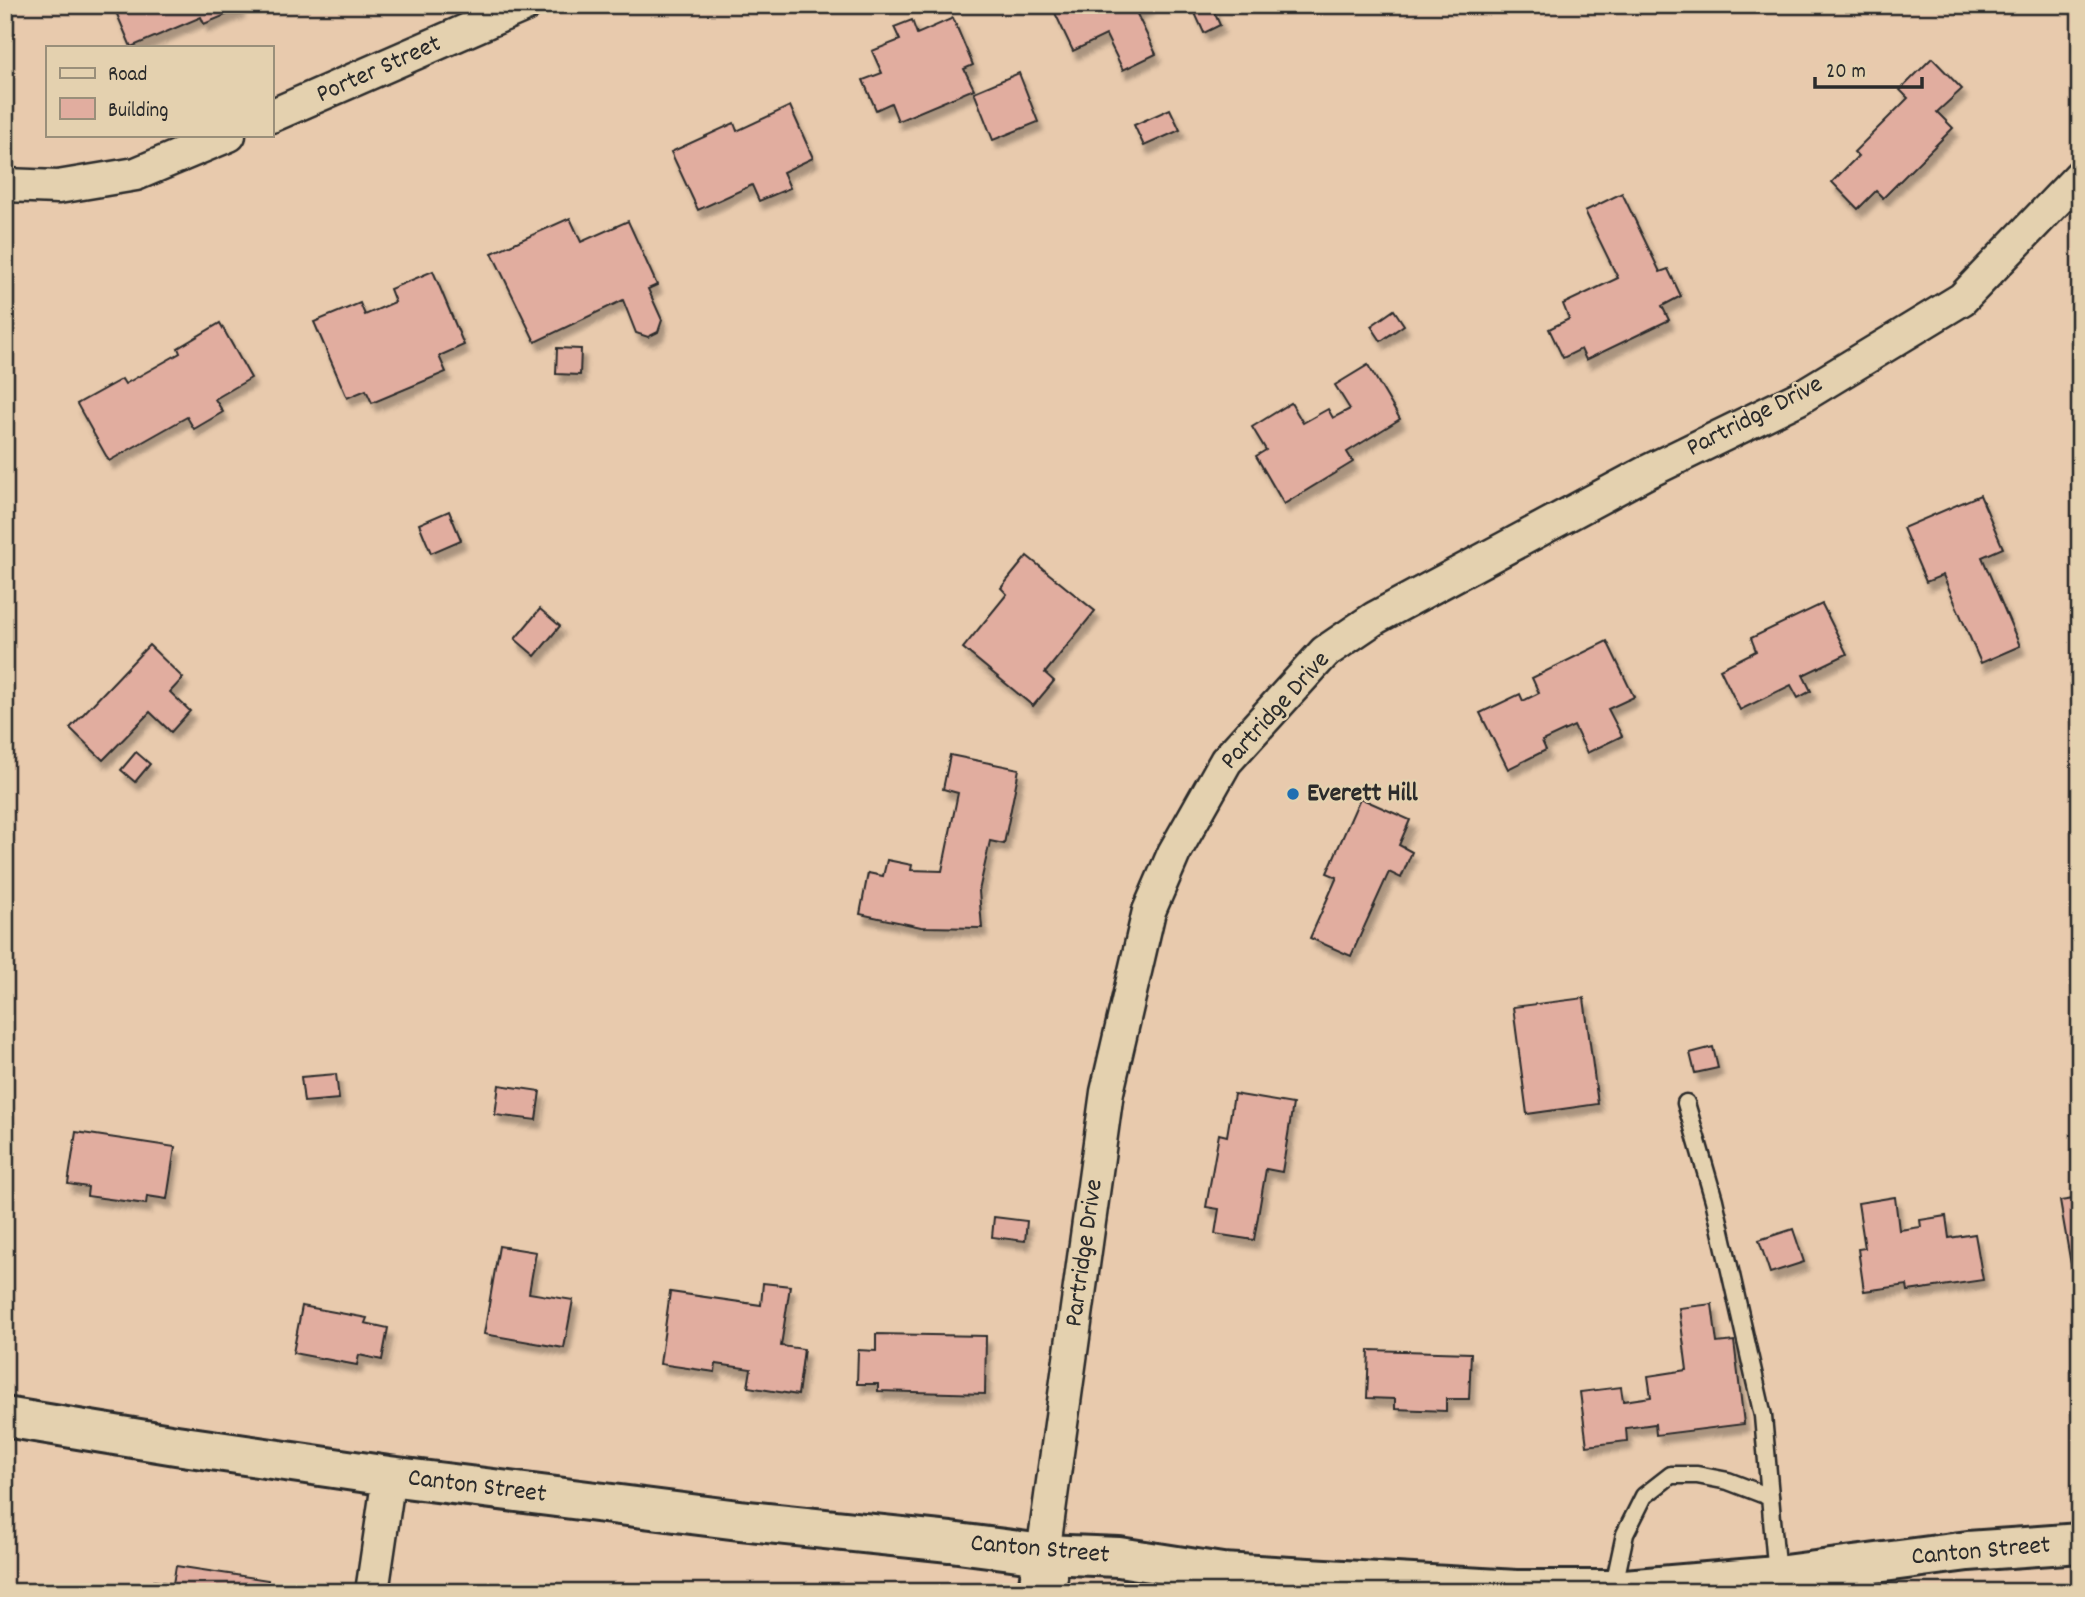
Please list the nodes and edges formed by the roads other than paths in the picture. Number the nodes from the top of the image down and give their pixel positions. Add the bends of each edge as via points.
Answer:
1 (525, 5) edge
2 (273, 115) edge
3 (227, 136) edge
4 (2080, 176) edge
5 (5, 185) edge
6 (1686, 1103) dead end
7 (5, 1417) edge
8 (389, 1476) junction
9 (1770, 1497) junction
10 (2080, 1543) edge
11 (1043, 1554) junction
12 (1777, 1576) junction
13 (1613, 1590) edge
14 (372, 1592) edge
15 (1038, 1592) edge
16 (1056, 1592) edge

1 - 2 street, Porter Street
3 - 5 street via 136,173 58,187
4 - 11 street, Partridge Drive via 1962,299 1799,398 1647,472 1375,618 1325,652 1226,761 1174,853 1149,911 1107,1092
6 - 9 lane via 1714,1200 1763,1416
7 - 8 main road, Canton Street
8 - 11 main road, Canton Street
8 - 14 street
9 - 12 lane
9 - 13 lane via 1728,1481 1671,1475 1644,1496 1625,1534
10 - 12 main road, Canton Street via 1968,1551
11 - 13 main road, Canton Street via 1119,1557 1222,1573 1517,1590
11 - 15 main road
11 - 16 street
12 - 13 main road, Canton Street

